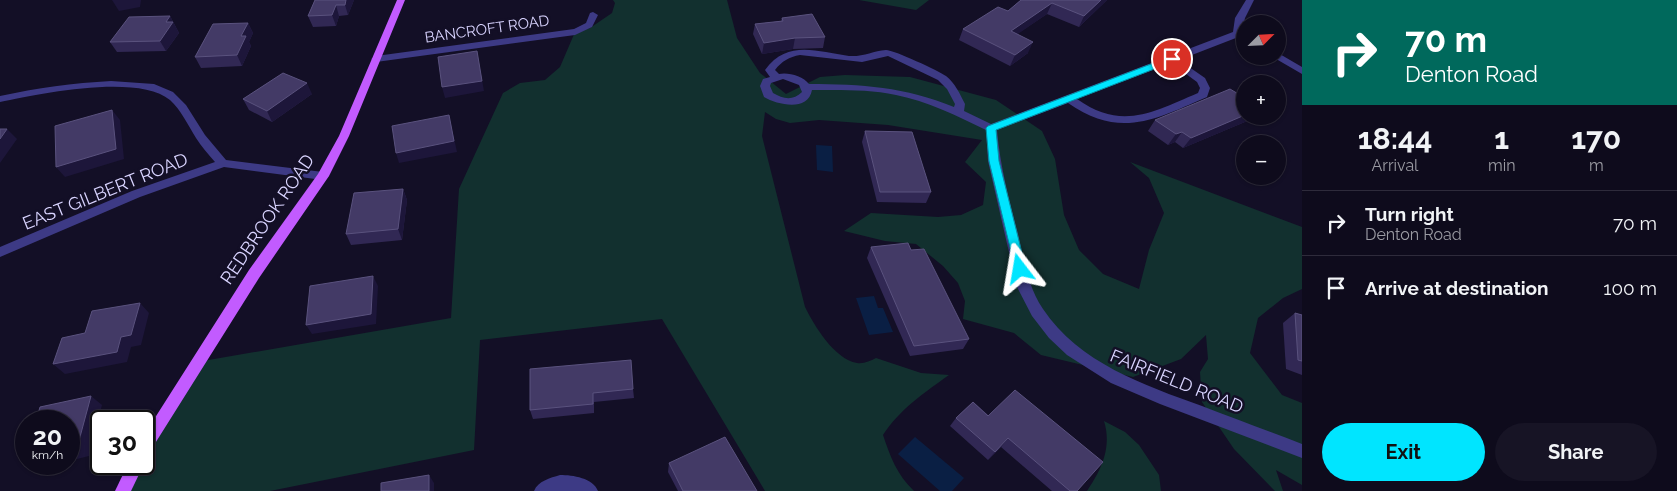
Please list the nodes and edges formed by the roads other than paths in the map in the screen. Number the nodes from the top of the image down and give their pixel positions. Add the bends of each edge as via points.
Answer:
1 (401, 0) edge
2 (1250, 0) edge
3 (593, 15) dead end
4 (1242, 15) edge
5 (1236, 38) edge
6 (376, 59) junction
7 (1172, 59) junction
8 (1286, 62) edge
9 (1302, 71) edge
10 (776, 77) junction
11 (806, 87) junction
12 (1068, 98) junction
13 (0, 100) edge
14 (958, 113) junction
15 (991, 128) junction
16 (223, 163) junction
17 (323, 176) junction
18 (0, 252) edge
19 (155, 431) edge
20 (1302, 451) edge
21 (131, 475) edge
22 (123, 491) edge
23 (542, 491) edge
24 (590, 491) edge

1 - 6 main road, REDBROOK ROAD
2 - 4 street
3 - 6 street, BANCROFT ROAD via 588,28 574,32
5 - 7 street
6 - 17 main road, REDBROOK ROAD via 344,136
7 - 12 street
7 - 12 street via 1201,80 1205,88 1203,95 1129,121 1092,114
8 - 9 street
10 - 11 street via 794,78
10 - 11 street via 767,82 765,90 780,101 800,99 805,96
10 - 14 street via 770,70 774,62 800,52 862,59 889,53 942,78 960,104
11 - 14 street via 898,92
12 - 15 street
13 - 16 street via 91,85 121,84 159,90 170,95 186,112 199,135
14 - 15 street
15 - 20 street, FAIRFIELD ROAD via 994,161 1024,287 1032,305 1058,338 1092,367 1124,383
16 - 17 street
16 - 18 street, EAST GILBERT ROAD via 136,194
17 - 19 main road, REDBROOK ROAD via 254,274
21 - 22 main road
23 - 24 street via 559,483 572,483

